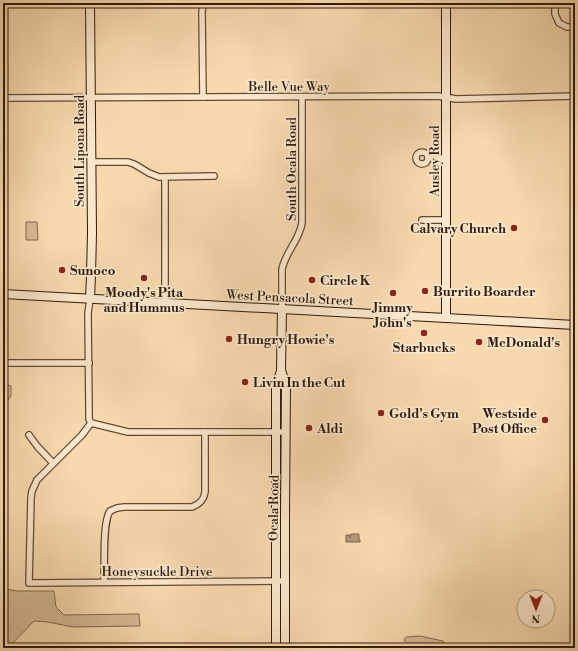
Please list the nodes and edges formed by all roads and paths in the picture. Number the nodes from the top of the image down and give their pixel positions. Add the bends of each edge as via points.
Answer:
1 (90, 3) edge
2 (203, 3) edge
3 (446, 3) edge
4 (555, 3) edge
5 (575, 27) edge
6 (575, 96) edge
7 (91, 97) junction
8 (203, 97) junction
9 (302, 97) junction
10 (446, 97) junction
11 (3, 98) edge
12 (428, 158) dead end
13 (446, 158) junction
14 (91, 162) junction
15 (214, 176) dead end
16 (165, 178) junction
17 (422, 220) dead end
18 (446, 220) junction
19 (3, 294) edge
20 (90, 298) junction
21 (164, 303) junction
22 (282, 309) junction
23 (446, 318) junction
24 (575, 325) edge
25 (3, 364) edge
26 (88, 364) junction
27 (281, 370) junction
28 (91, 423) junction
29 (205, 432) junction
30 (277, 432) junction
31 (286, 432) junction
32 (29, 435) dead end
33 (53, 463) junction
34 (276, 581) junction
35 (285, 581) junction
36 (104, 582) junction
37 (276, 648) edge
38 (285, 648) edge

1 - 7 main road, South Lipona Road
2 - 8 street
3 - 10 main road, Ausley Road
4 - 5 street via 555,14 559,23
6 - 10 street, Belle Vue Way via 456,99
7 - 8 street, Belle Vue Way
7 - 11 street, Belle Vue Way
7 - 14 main road, South Lipona Road
8 - 9 street, Belle Vue Way
9 - 10 street, Belle Vue Way
9 - 22 street, South Ocala Road via 302,223 283,263
10 - 13 main road, Ausley Road
12 - 13 street
13 - 18 main road, Ausley Road
14 - 16 street via 128,162 155,176
14 - 20 main road, South Lipona Road
15 - 16 street
16 - 21 street
17 - 18 street
18 - 23 main road, Ausley Road
19 - 20 main road, West Pensacola Street
20 - 21 main road, West Pensacola Street
20 - 26 street
21 - 22 main road, West Pensacola Street
22 - 23 main road, West Pensacola Street
22 - 27 main road, Ocala Road
23 - 24 main road, West Pensacola Street
25 - 26 street
26 - 28 street
27 - 30 main road, Ocala Road via 276,387
27 - 31 main road, Ocala Road via 286,386
28 - 29 street via 128,432
28 - 33 street
29 - 30 street
29 - 36 street via 205,492 201,502 192,507 124,507 110,511 105,529
30 - 31 street
30 - 34 main road, Ocala Road
31 - 35 main road, Ocala Road
32 - 33 street
33 - 36 street, Honeysuckle Drive via 37,480 32,492 29,583
34 - 35 street, Honeysuckle Drive
34 - 36 street, Honeysuckle Drive
34 - 37 main road, Ocala Road
35 - 38 main road, Ocala Road

